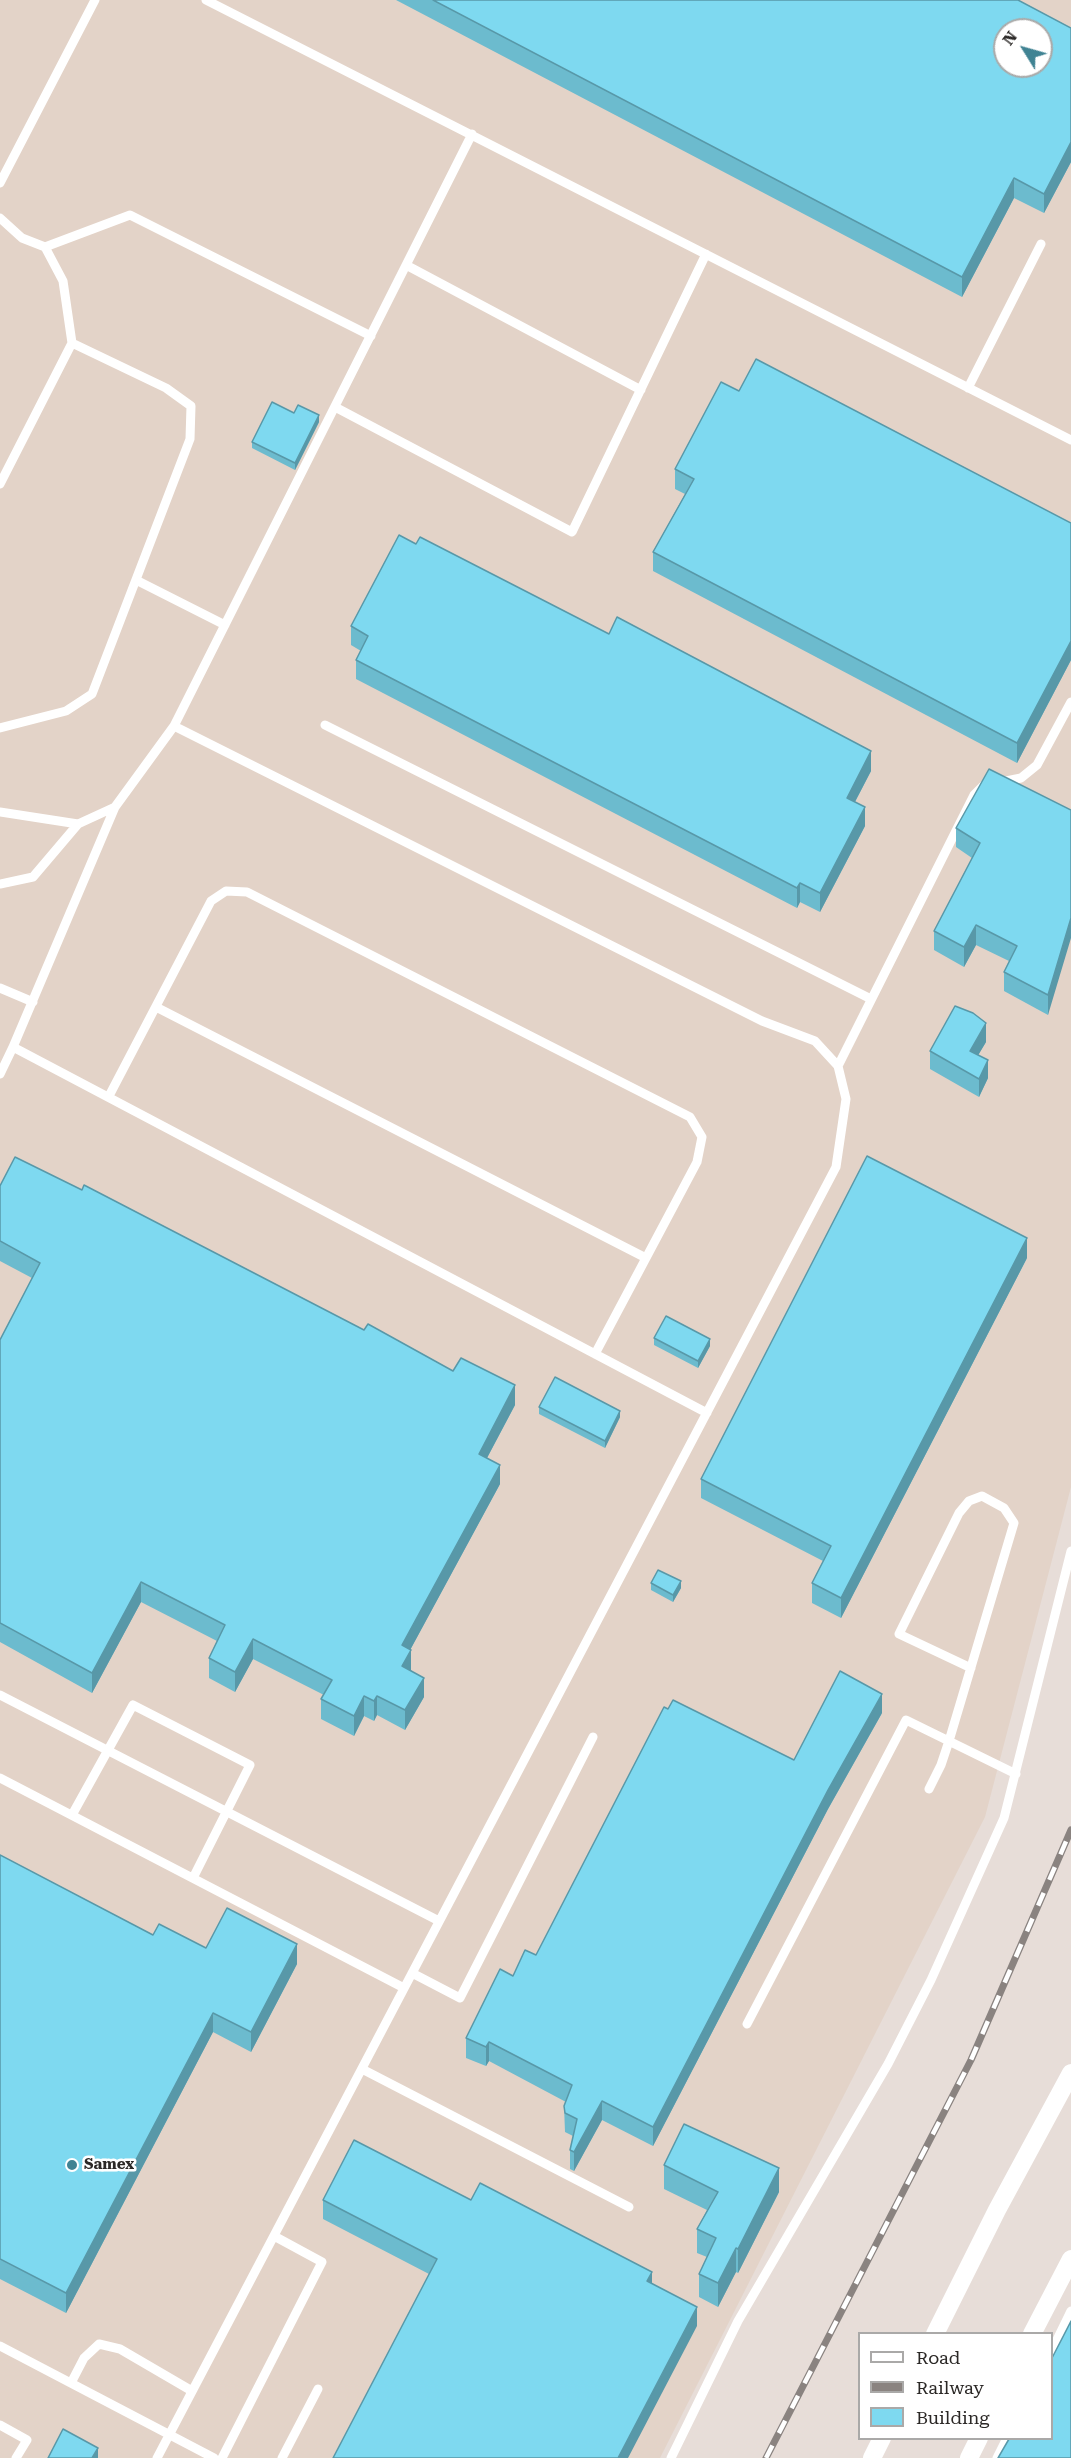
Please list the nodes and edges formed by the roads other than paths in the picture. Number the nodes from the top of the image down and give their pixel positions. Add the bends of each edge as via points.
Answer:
1 (95, 0) edge
2 (207, 0) edge
3 (472, 134) junction
4 (0, 183) edge
5 (0, 218) edge
6 (1041, 244) dead end
7 (45, 247) junction
8 (706, 254) junction
9 (406, 266) junction
10 (371, 336) junction
11 (72, 343) junction
12 (968, 388) junction
13 (641, 390) junction
14 (335, 407) junction
15 (1071, 440) edge
16 (0, 484) edge
17 (136, 580) junction
18 (225, 626) junction
19 (1071, 702) edge
20 (325, 725) dead end
21 (174, 726) junction
22 (0, 728) edge
23 (115, 807) junction
24 (0, 812) edge
25 (78, 824) junction
26 (0, 884) edge
27 (0, 988) edge
28 (871, 999) junction
29 (33, 1002) junction
30 (156, 1006) junction
31 (14, 1047) junction
32 (838, 1066) junction
33 (0, 1074) edge
34 (109, 1096) junction
35 (646, 1258) junction
36 (595, 1354) junction
37 (707, 1413) junction
38 (1071, 1551) edge
39 (971, 1668) junction
40 (0, 1695) edge
41 (593, 1737) dead end
42 (949, 1741) junction
43 (107, 1750) junction
44 (1016, 1774) junction
45 (0, 1778) edge
46 (929, 1789) dead end
47 (226, 1812) junction
48 (72, 1815) junction
49 (193, 1878) junction
50 (439, 1921) junction
51 (412, 1972) junction
52 (404, 1988) junction
53 (747, 2024) dead end
54 (362, 2069) junction
55 (1071, 2073) edge
56 (629, 2207) dead end
57 (274, 2236) junction
58 (1071, 2259) edge
59 (1071, 2311) edge
60 (936, 2332) edge
61 (1033, 2332) edge
62 (0, 2346) edge
63 (1053, 2348) edge
64 (71, 2383) junction
65 (318, 2388) dead end
66 (192, 2391) junction
67 (0, 2425) edge
68 (169, 2434) junction
69 (881, 2440) edge
70 (978, 2440) edge
71 (1006, 2440) edge
72 (16, 2458) edge
73 (157, 2458) edge
74 (214, 2458) edge
75 (222, 2458) edge
76 (282, 2458) edge
77 (671, 2458) edge
78 (872, 2458) edge
79 (969, 2458) edge
80 (997, 2458) edge

1 - 4 lane
2 - 3 lane
3 - 8 lane
3 - 9 lane
5 - 7 lane via 22,238
6 - 12 lane
7 - 10 lane via 130,215
7 - 11 lane via 63,281
8 - 12 lane
8 - 13 lane
9 - 10 lane
9 - 13 lane
10 - 14 lane
11 - 16 lane
11 - 17 lane via 166,387 191,406 190,440
12 - 15 lane
13 - 14 lane via 573,532
14 - 18 lane
17 - 18 lane
17 - 22 lane via 92,694 66,711
18 - 21 lane
19 - 28 lane via 1038,765 1021,778 986,782 974,795
20 - 28 lane
21 - 23 lane
21 - 32 lane via 762,1021 815,1041
23 - 25 lane
23 - 29 lane
24 - 25 lane
25 - 26 lane via 33,878
27 - 29 lane
28 - 32 lane
29 - 31 lane
30 - 34 lane
30 - 35 lane
30 - 35 lane via 211,900 226,891 248,892 690,1117 702,1137 697,1162
31 - 33 lane
31 - 34 lane
32 - 37 lane via 846,1099 836,1167
34 - 36 lane
35 - 36 lane
36 - 37 lane
37 - 50 lane
38 - 44 lane
39 - 39 lane via 1014,1523 1004,1508 982,1496 969,1501 959,1513 898,1634
39 - 42 lane
40 - 43 lane
41 - 51 lane via 460,1998
42 - 44 lane
42 - 46 lane
42 - 53 lane via 906,1720
43 - 47 lane
43 - 47 lane via 133,1704 250,1765
43 - 48 lane
44 - 77 lane via 1004,1818 899,2043 738,2321
45 - 48 lane
47 - 49 lane
47 - 50 lane
48 - 49 lane
49 - 52 lane
50 - 51 lane
51 - 52 lane
52 - 54 lane
54 - 56 lane
54 - 57 lane
55 - 60 street
57 - 66 lane
57 - 75 lane via 322,2262
58 - 61 street
59 - 63 lane
62 - 64 lane
64 - 66 lane via 84,2358 99,2344 120,2349
64 - 68 lane
65 - 76 lane
66 - 68 lane
67 - 72 lane via 27,2440
68 - 73 lane
68 - 74 lane
69 - 78 street
70 - 79 street
71 - 80 lane

